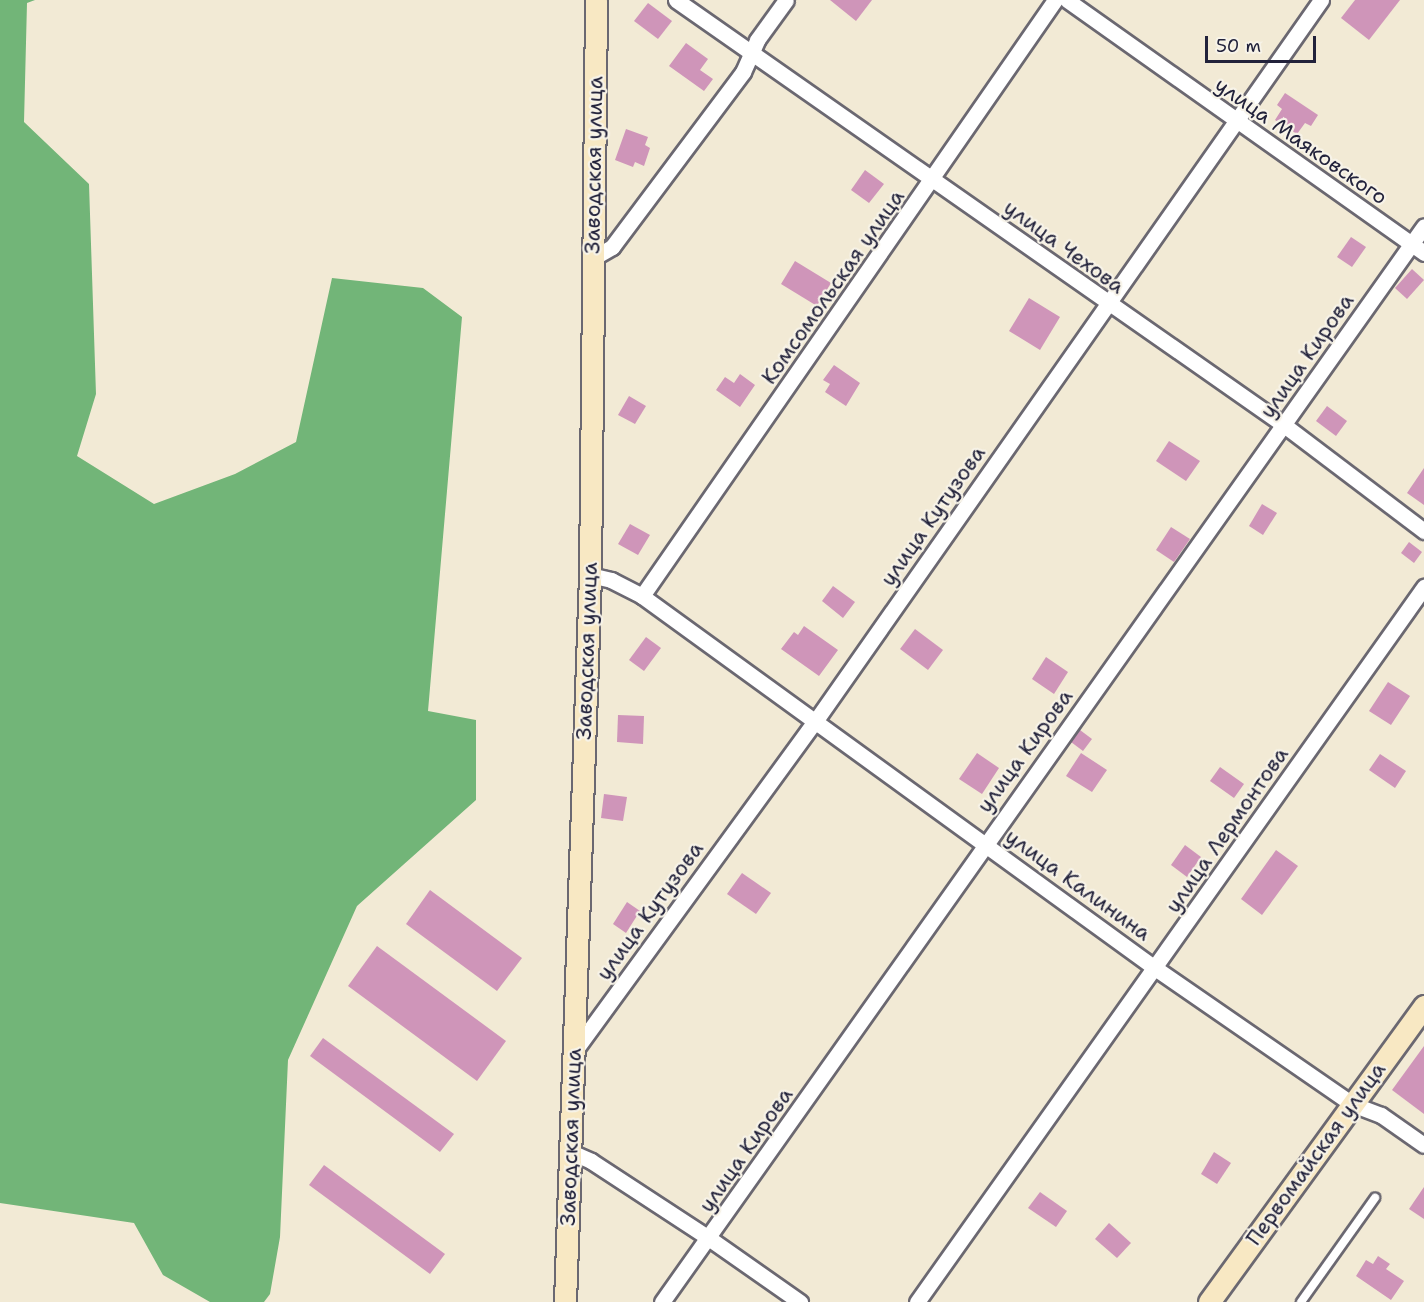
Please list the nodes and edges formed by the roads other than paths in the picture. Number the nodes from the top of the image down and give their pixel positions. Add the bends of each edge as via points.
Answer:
1 (596, 0) edge
2 (676, 0) edge
3 (786, 0) edge
4 (1055, 0) edge
5 (1067, 0) edge
6 (1321, 0) edge
7 (751, 56) junction
8 (1236, 121) junction
9 (934, 179) junction
10 (1424, 226) edge
11 (1418, 248) edge
12 (593, 258) junction
13 (1107, 304) junction
14 (1284, 425) junction
15 (1424, 531) edge
16 (590, 575) junction
17 (1424, 587) edge
18 (642, 596) junction
19 (814, 723) junction
20 (985, 842) junction
21 (1155, 968) junction
22 (1424, 1006) edge
23 (573, 1053) junction
24 (1352, 1104) junction
25 (1424, 1145) edge
26 (571, 1152) junction
27 (1375, 1198) dead end
28 (710, 1239) junction
29 (565, 1302) edge
30 (662, 1302) edge
31 (800, 1302) edge
32 (917, 1302) edge
33 (1209, 1302) edge
34 (1301, 1302) edge

1 - 12 street, Заводская улица
2 - 7 street, улица Чехова
3 - 7 street
4 - 9 street, Комсомольская улица
5 - 8 street, улица Маяковского
6 - 8 street, улица Кутузова
7 - 9 street, улица Чехова
7 - 12 street via 612,247
8 - 11 street, улица Маяковского
8 - 13 street, улица Кутузова
9 - 13 street, улица Чехова
9 - 18 street, Комсомольская улица
10 - 11 street, улица Кирова
11 - 14 street, улица Кирова
12 - 16 street, Заводская улица
13 - 14 street, улица Чехова
13 - 19 street, улица Кутузова
14 - 15 street, улица Чехова
14 - 20 street, улица Кирова
16 - 18 street, улица Калинина via 611,580
16 - 23 street, Заводская улица
17 - 21 street, улица Лермонтова
18 - 19 street, улица Калинина
19 - 20 street, улица Калинина
19 - 23 street, улица Кутузова
20 - 21 street, улица Калинина
20 - 28 street, улица Кирова
21 - 24 street, улица Калинина
21 - 32 street, улица Лермонтова
22 - 24 street, Первомайская улица
23 - 26 street, Заводская улица
24 - 25 street, улица Калинина via 1381,1115
24 - 33 street, Первомайская улица
26 - 28 street
26 - 29 street, Заводская улица
27 - 34 lane
28 - 30 street, улица Кирова
28 - 31 street

